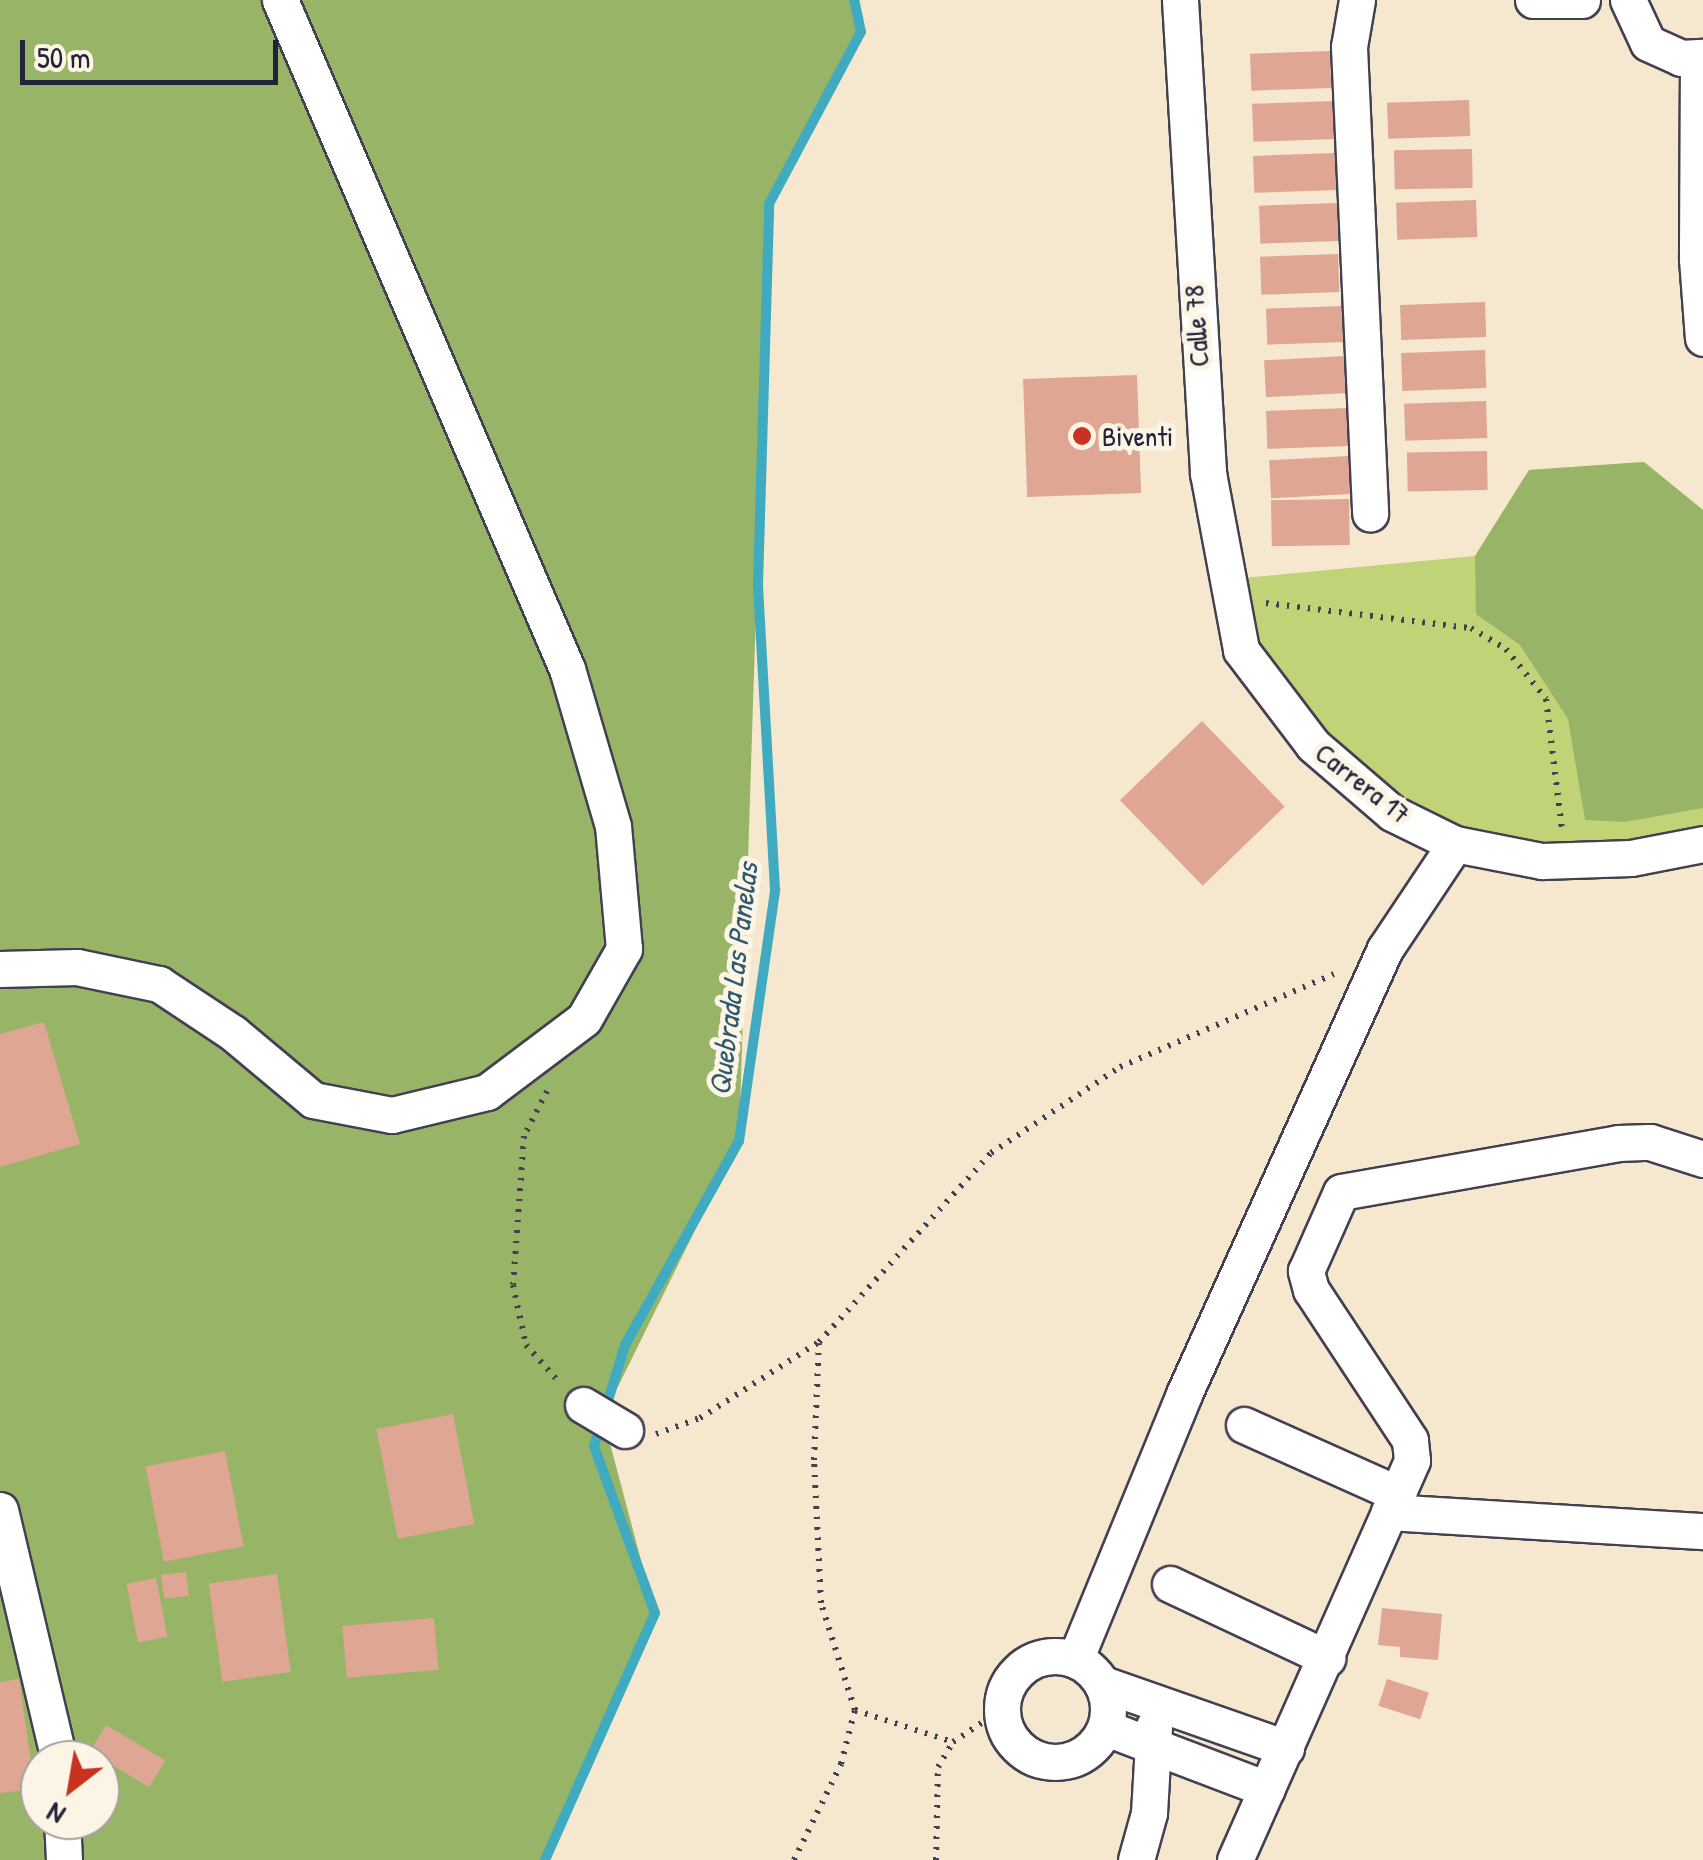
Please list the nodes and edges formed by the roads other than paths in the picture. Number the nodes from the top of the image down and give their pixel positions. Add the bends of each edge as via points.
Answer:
1 (280, 0) edge
2 (1180, 0) edge
3 (1358, 0) edge
4 (1533, 0) edge
5 (1582, 0) edge
6 (1628, 0) edge
7 (1701, 57) edge
8 (1700, 259) edge
9 (1703, 338) edge
10 (1370, 514) dead end
11 (1241, 650) joint
12 (1455, 844) junction
13 (1703, 844) edge
14 (0, 969) edge
15 (1703, 1159) edge
16 (582, 1405) road end
17 (1244, 1424) dead end
18 (625, 1430) road end
19 (1394, 1503) junction
20 (0, 1510) edge
21 (1703, 1532) edge
22 (1170, 1584) dead end
23 (1327, 1658) junction
24 (1075, 1660) junction
25 (1102, 1684) junction
26 (1153, 1700) junction
27 (1106, 1728) junction
28 (53, 1740) edge
29 (1155, 1745) junction
30 (1286, 1748) junction
31 (1267, 1790) junction
32 (1136, 1860) edge
33 (1235, 1860) edge

1 - 14 street via 568,669 612,826 624,949 584,1019 487,1092 392,1114 313,1100 233,1033 159,984 77,967
2 - 11 street, Calle 78 via 1208,473
3 - 10 street via 1349,47
4 - 5 street
6 - 7 street via 1648,43 1663,53
7 - 8 street
8 - 9 street
11 - 12 street, Carrera 17 via 1313,745 1392,813
12 - 13 street, Carrera 17 via 1542,861 1631,858
12 - 24 street via 1385,949 1184,1394
15 - 19 street via 1650,1142 1618,1143 1341,1192 1306,1271 1311,1290 1410,1440 1412,1460
16 - 18 street
17 - 19 street
19 - 21 street
19 - 23 street
20 - 28 street
22 - 23 street
23 - 30 street
24 - 25 street
24 - 27 street via 1054,1655 1025,1666 1004,1690 1006,1731 1036,1760 1078,1758
25 - 26 street
25 - 27 street
26 - 29 street
26 - 30 street
27 - 29 street
29 - 31 street
29 - 32 street
30 - 31 street
31 - 33 street

